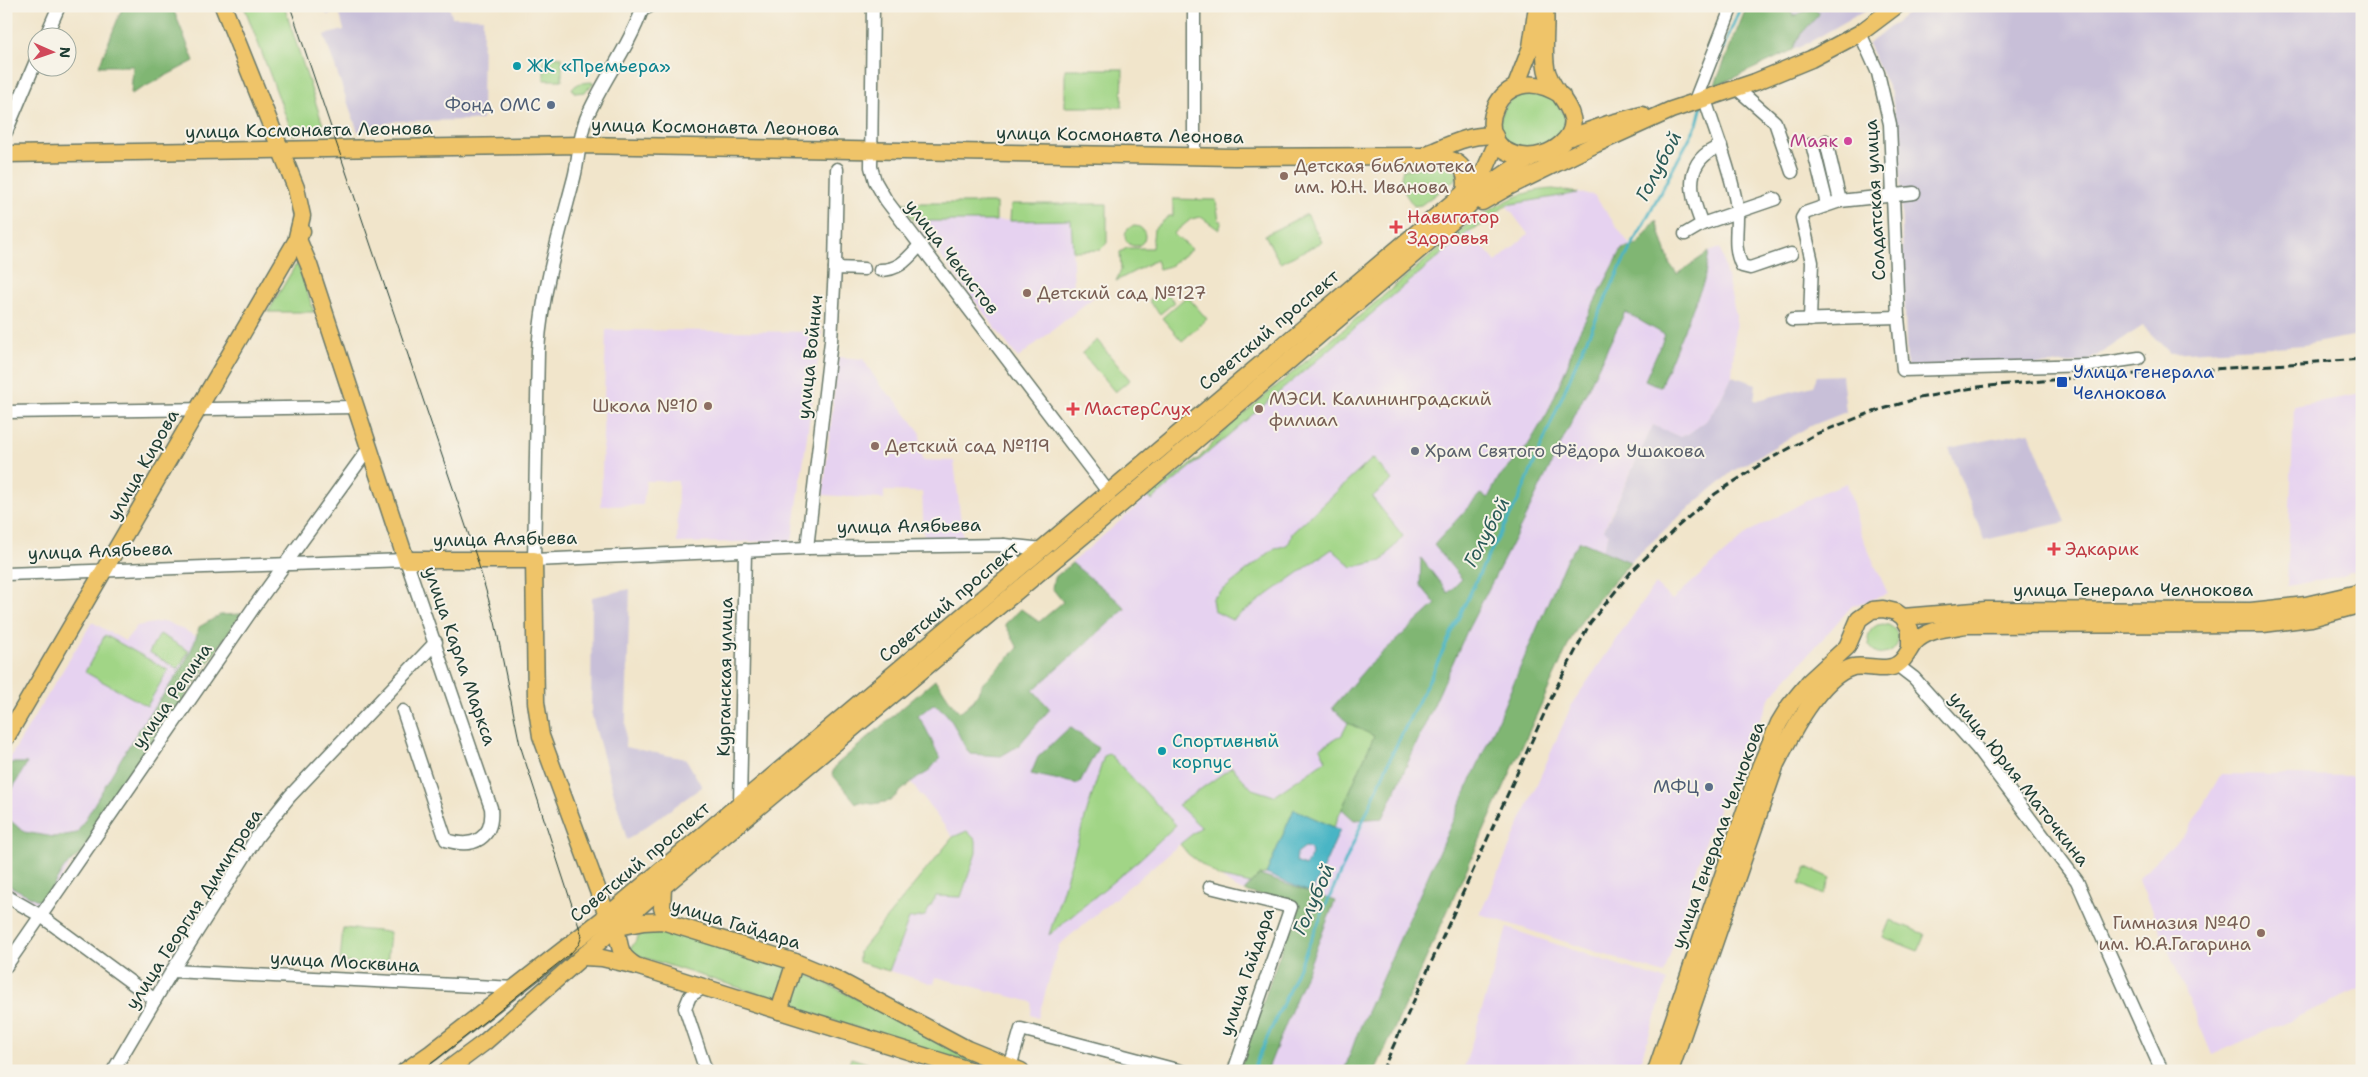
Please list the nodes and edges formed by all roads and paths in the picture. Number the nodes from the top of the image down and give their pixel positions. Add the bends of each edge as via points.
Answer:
1 (59, 6) edge
2 (223, 6) edge
3 (231, 6) edge
4 (650, 6) edge
5 (873, 6) edge
6 (1194, 6) edge
7 (1537, 6) edge
8 (1544, 6) edge
9 (1732, 6) edge
10 (1896, 6) edge
11 (50, 28) edge
12 (1860, 33) junction
13 (29, 78) edge
14 (1516, 86) junction
15 (1741, 91) junction
16 (1562, 96) junction
17 (1702, 100) junction
18 (1671, 110) junction
19 (6, 132) edge
20 (1568, 138) junction
21 (1496, 139) junction
22 (1826, 141) dead end
23 (1812, 144) dead end
24 (582, 145) junction
25 (1721, 146) junction
26 (871, 150) junction
27 (285, 151) junction
28 (6, 154) edge
29 (1422, 156) junction
30 (1194, 157) junction
31 (1532, 157) junction
32 (837, 169) dead end
33 (1792, 172) dead end
34 (1465, 192) junction
35 (1914, 193) dead end
36 (1894, 195) junction
37 (1775, 200) dead end
38 (1840, 200) junction
39 (1827, 204) junction
40 (1737, 213) junction
41 (1461, 214) junction
42 (1702, 224) junction
43 (1685, 234) dead end
44 (297, 237) junction
45 (920, 245) junction
46 (1791, 254) dead end
47 (836, 268) junction
48 (864, 269) dead end
49 (880, 270) dead end
50 (1898, 317) junction
51 (1792, 320) dead end
52 (1810, 320) junction
53 (2139, 358) dead end
54 (356, 407) junction
55 (198, 410) junction
56 (6, 412) edge
57 (369, 448) junction
58 (1109, 493) junction
59 (1004, 545) junction
60 (807, 548) junction
61 (1043, 549) junction
62 (745, 550) junction
63 (406, 560) junction
64 (534, 560) junction
65 (284, 564) junction
66 (1020, 568) junction
67 (104, 571) junction
68 (6, 574) edge
69 (2362, 592) edge
70 (2362, 604) edge
71 (2294, 607) junction
72 (1903, 617) junction
73 (2286, 622) junction
74 (1853, 634) junction
75 (436, 642) junction
76 (1905, 656) junction
77 (1876, 667) junction
78 (403, 711) dead end
79 (6, 738) edge
80 (740, 805) junction
81 (1738, 854) junction
82 (662, 887) junction
83 (1210, 887) dead end
84 (6, 896) edge
85 (41, 916) junction
86 (612, 921) junction
87 (671, 923) junction
88 (583, 957) junction
89 (795, 962) junction
90 (6, 966) edge
91 (636, 966) junction
92 (172, 971) junction
93 (704, 987) junction
94 (517, 988) junction
95 (155, 1000) junction
96 (779, 1011) junction
97 (1015, 1069) edge
98 (113, 1071) edge
99 (405, 1071) edge
100 (446, 1071) edge
101 (706, 1071) edge
102 (972, 1071) edge
103 (1181, 1071) edge
104 (1234, 1071) edge
105 (1656, 1071) edge
106 (1670, 1071) edge
107 (2162, 1071) edge

1 - 11 street
2 - 27 main road
3 - 27 main road
4 - 24 street via 642,10 628,46 587,116 581,132
5 - 26 street, улица Чекистов
6 - 30 street
7 - 14 main road via 1531,47
8 - 16 main road via 1546,69
9 - 17 street
10 - 12 main road, Советский проспект
12 - 15 main road, Советский проспект
12 - 36 street, Солдатская улица via 1878,73 1890,124
13 - 19 street
14 - 16 main road via 1543,87
14 - 21 main road via 1501,96 1494,108 1492,123
15 - 17 main road, Советский проспект
15 - 33 street via 1776,122
16 - 20 main road via 1571,110
17 - 18 main road, Советский проспект
17 - 25 street
18 - 20 main road, Советский проспект via 1608,124
18 - 41 main road, Советский проспект via 1510,186
20 - 31 main road via 1558,147
21 - 29 main road, улица Космонавта Леонова via 1482,135 1467,138
21 - 31 main road via 1506,151
21 - 34 main road, Советский проспект via 1484,172
22 - 38 street
23 - 39 street
24 - 26 main road, улица Космонавта Леонова
24 - 27 main road, улица Космонавта Леонова
24 - 64 street via 540,320
25 - 40 street
25 - 42 street via 1702,155 1692,178 1692,201
26 - 30 main road, улица Космонавта Леонова
26 - 45 street, улица Чекистов via 875,181
27 - 28 main road, улица Космонавта Леонова
27 - 44 main road via 302,216
29 - 30 main road, улица Космонавта Леонова
29 - 34 main road, улица Космонавта Леонова via 1450,157 1464,169
31 - 41 main road, Советский проспект via 1474,198
32 - 47 street, улица Войнич
34 - 58 main road, Советский проспект
35 - 36 street
36 - 38 street
36 - 50 street, Солдатская улица
37 - 40 street
38 - 39 street
39 - 52 street via 1805,213 1802,218 1812,262
40 - 42 street
40 - 46 street via 1735,247 1742,266 1750,268
41 - 82 main road, Советский проспект via 1132,495
42 - 43 street
44 - 54 main road, улица Карла Маркса
44 - 55 main road, улица Кирова
45 - 49 street via 900,266
45 - 58 street, улица Чекистов
47 - 48 street
47 - 60 street, улица Войнич via 831,341
50 - 52 street
50 - 53 street, Солдатская улица via 1903,370 2091,364
51 - 52 street
54 - 55 street
54 - 57 main road, улица Карла Маркса
55 - 56 street
55 - 67 main road, улица Кирова
57 - 63 main road, улица Карла Маркса
57 - 65 street, улица Репина
58 - 61 main road, Советский проспект
59 - 60 street, улица Алябьева
59 - 61 street, улица Алябьева
59 - 66 street, улица Алябьева
60 - 62 street, улица Алябьева
61 - 66 main road, Советский проспект
62 - 64 street, улица Алябьева
62 - 80 street, Курганская улица
63 - 64 main road, улица Алябьева
63 - 65 street, улица Алябьева
63 - 75 street, улица Карла Маркса
64 - 86 main road via 536,702 541,736
65 - 67 street, улица Алябьева
65 - 85 street, улица Репина
66 - 80 main road, Советский проспект
67 - 68 street, улица Алябьева
67 - 79 main road, улица Кирова
69 - 71 main road, улица Генерала Челнокова
70 - 73 main road, улица Генерала Челнокова
71 - 72 main road, улица Генерала Челнокова via 2233,611 1986,610
71 - 73 street
72 - 74 main road, улица Генерала Челнокова via 1883,609 1872,610 1859,619
72 - 76 main road via 1910,629
73 - 76 main road, улица Генерала Челнокова via 1967,625 1919,638
74 - 77 main road via 1854,646 1861,660
74 - 81 main road, улица Генерала Челнокова via 1843,652 1809,682 1779,723 1760,767
75 - 78 street, улица Карла Маркса via 491,808 492,820 483,838 456,843 446,840
75 - 92 street, улица Георгия Димитрова via 271,819
76 - 77 main road, улица Генерала Челнокова
76 - 107 street, улица Юрия Маточкина via 1914,678 1977,748 2077,881
77 - 81 main road, улица Генерала Челнокова via 1847,669 1806,710 1776,764
80 - 86 main road, Советский проспект
81 - 105 main road, улица Генерала Челнокова
81 - 106 main road, улица Генерала Челнокова
82 - 86 main road, Советский проспект
82 - 87 main road via 662,908
83 - 104 street, улица Гайдара via 1291,907
84 - 85 street
85 - 90 street, улица Репина
85 - 95 street
86 - 87 main road, улица Гайдара
86 - 88 main road, Советский проспект
86 - 91 main road via 622,955
86 - 94 main road, Советский проспект
87 - 89 main road, улица Гайдара
88 - 91 main road
88 - 100 main road, Советский проспект via 485,1042
89 - 96 main road
89 - 97 main road, улица Гайдара via 836,979 959,1045
91 - 93 main road
92 - 94 street, улица Москвина
92 - 95 street, улица Георгия Димитрова
93 - 96 main road
93 - 101 street via 690,996 685,1008
94 - 99 main road, Советский проспект
95 - 98 street, улица Георгия Димитрова
96 - 102 main road
97 - 103 street, улица Гайдара via 1021,1029

